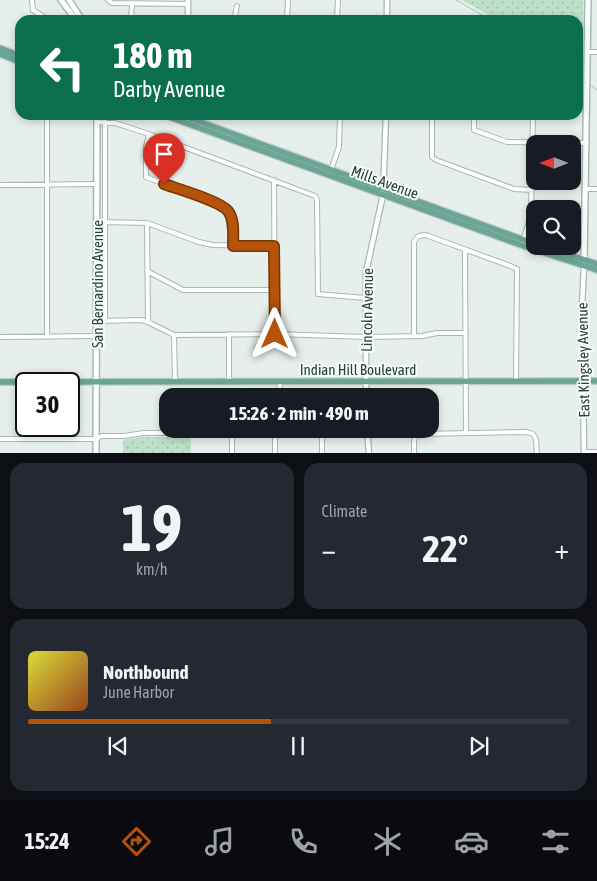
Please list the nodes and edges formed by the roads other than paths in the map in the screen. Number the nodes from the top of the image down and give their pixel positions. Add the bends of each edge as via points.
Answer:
1 (32, 0) edge
2 (61, 0) edge
3 (70, 0) edge
4 (288, 0) edge
5 (338, 0) edge
6 (387, 0) edge
7 (588, 0) edge
8 (108, 1) edge
9 (148, 2) edge
10 (188, 2) edge
11 (132, 4) junction
12 (236, 6) dead end
13 (41, 15) edge
14 (72, 15) edge
15 (79, 15) edge
16 (131, 15) edge
17 (188, 15) edge
18 (235, 15) edge
19 (287, 15) edge
20 (337, 15) edge
21 (387, 15) edge
22 (0, 48) edge
23 (588, 52) junction
24 (597, 52) edge
25 (0, 54) edge
26 (15, 54) edge
27 (15, 60) edge
28 (47, 120) edge
29 (191, 120) edge
30 (340, 120) edge
31 (386, 120) edge
32 (432, 120) edge
33 (474, 120) edge
34 (533, 120) edge
35 (97, 122) joint
36 (105, 122) junction
37 (149, 134) junction
38 (533, 135) edge
39 (526, 143) edge
40 (581, 143) edge
41 (586, 143) junction
42 (330, 172) junction
43 (274, 180) junction
44 (46, 184) junction
45 (97, 184) junction
46 (0, 185) edge
47 (586, 188) junction
48 (597, 189) edge
49 (526, 190) edge
50 (532, 190) edge
51 (383, 192) junction
52 (104, 222) junction
53 (147, 223) junction
54 (522, 242) junction
55 (526, 243) edge
56 (233, 246) junction
57 (274, 246) junction
58 (465, 250) junction
59 (564, 255) edge
60 (584, 263) junction
61 (597, 264) edge
62 (597, 270) edge
63 (148, 271) junction
64 (274, 290) junction
65 (365, 298) junction
66 (97, 320) junction
67 (105, 320) junction
68 (148, 322) junction
69 (466, 333) junction
70 (229, 334) junction
71 (275, 334) junction
72 (174, 335) junction
73 (97, 336) junction
74 (414, 336) junction
75 (0, 337) edge
76 (47, 337) junction
77 (366, 337) junction
78 (582, 381) junction
79 (597, 381) edge
80 (0, 382) edge
81 (97, 382) junction
82 (175, 382) junction
83 (229, 382) junction
84 (280, 382) junction
85 (366, 382) junction
86 (466, 382) junction
87 (516, 382) junction
88 (280, 388) edge
89 (366, 388) edge
90 (159, 433) edge
91 (466, 433) junction
92 (232, 438) edge
93 (275, 438) edge
94 (322, 438) edge
95 (368, 438) edge
96 (0, 439) edge
97 (96, 439) junction
98 (597, 452) edge
99 (96, 453) edge
100 (232, 453) edge
101 (275, 453) edge
102 (322, 453) edge
103 (369, 453) edge
104 (414, 453) edge
105 (537, 453) edge
106 (584, 453) edge

1 - 13 street via 32,10
2 - 14 main road
3 - 15 main road
4 - 19 street
5 - 20 street
6 - 21 street
7 - 23 main road
8 - 11 street
9 - 10 street
9 - 11 street
10 - 17 street
11 - 16 street
12 - 18 street
22 - 26 main road
23 - 24 street
23 - 41 main road
25 - 27 main road
28 - 44 street
29 - 42 main road, Mills Avenue
30 - 42 street via 339,147
31 - 51 street, Lincoln Avenue
32 - 49 street via 432,157 436,160 514,189
33 - 39 street via 474,130 507,142
34 - 38 street
35 - 36 street
35 - 45 main road, San Bernardino Avenue
36 - 37 street
36 - 52 street
37 - 43 street
37 - 56 street via 146,177 219,204 229,211
40 - 41 street
41 - 47 main road
42 - 51 main road, Mills Avenue
43 - 57 street
43 - 65 street via 315,196 317,200 318,294
44 - 45 street
44 - 46 street
44 - 76 street
45 - 66 main road, San Bernardino Avenue
47 - 48 street
47 - 60 main road
50 - 54 street via 531,215
51 - 54 main road, Mills Avenue
51 - 65 street, Lincoln Avenue via 368,260
52 - 53 street
52 - 67 street
53 - 56 street via 199,242
53 - 63 street
54 - 55 main road, Mills Avenue
54 - 60 main road, Mills Avenue
56 - 57 street
57 - 64 street
58 - 69 street
58 - 74 street via 426,235 416,237
58 - 87 street via 517,270
59 - 60 main road, Mills Avenue
60 - 61 main road, Mills Avenue
60 - 62 main road, Mills Avenue
60 - 78 street, East Kingsley Avenue
63 - 64 street via 183,290
63 - 68 street
64 - 71 street
65 - 77 street, Lincoln Avenue
66 - 67 street
66 - 73 main road, San Bernardino Avenue
67 - 68 street
68 - 72 street
69 - 74 street
69 - 86 street
70 - 71 street
70 - 72 street
70 - 83 street
71 - 77 street
72 - 82 street
73 - 76 street
73 - 81 main road, San Bernardino Avenue
74 - 77 street
75 - 76 street
77 - 85 street, Lincoln Avenue
78 - 79 main road, Indian Hill Boulevard
78 - 87 main road, Indian Hill Boulevard
78 - 106 street, East Kingsley Avenue
80 - 81 main road, Indian Hill Boulevard
81 - 82 main road, Indian Hill Boulevard
81 - 97 main road, San Bernardino Avenue
82 - 83 main road, Indian Hill Boulevard
83 - 84 main road, Indian Hill Boulevard
84 - 85 main road, Indian Hill Boulevard
84 - 88 street
85 - 86 main road, Indian Hill Boulevard
85 - 89 street, Lincoln Avenue
86 - 87 main road, Indian Hill Boulevard
86 - 91 street
90 - 97 street
91 - 104 street via 420,434 414,441
91 - 105 street via 533,434
92 - 100 street
93 - 101 street
94 - 102 street
95 - 103 street
96 - 97 street
97 - 99 main road, San Bernardino Avenue
98 - 106 street

